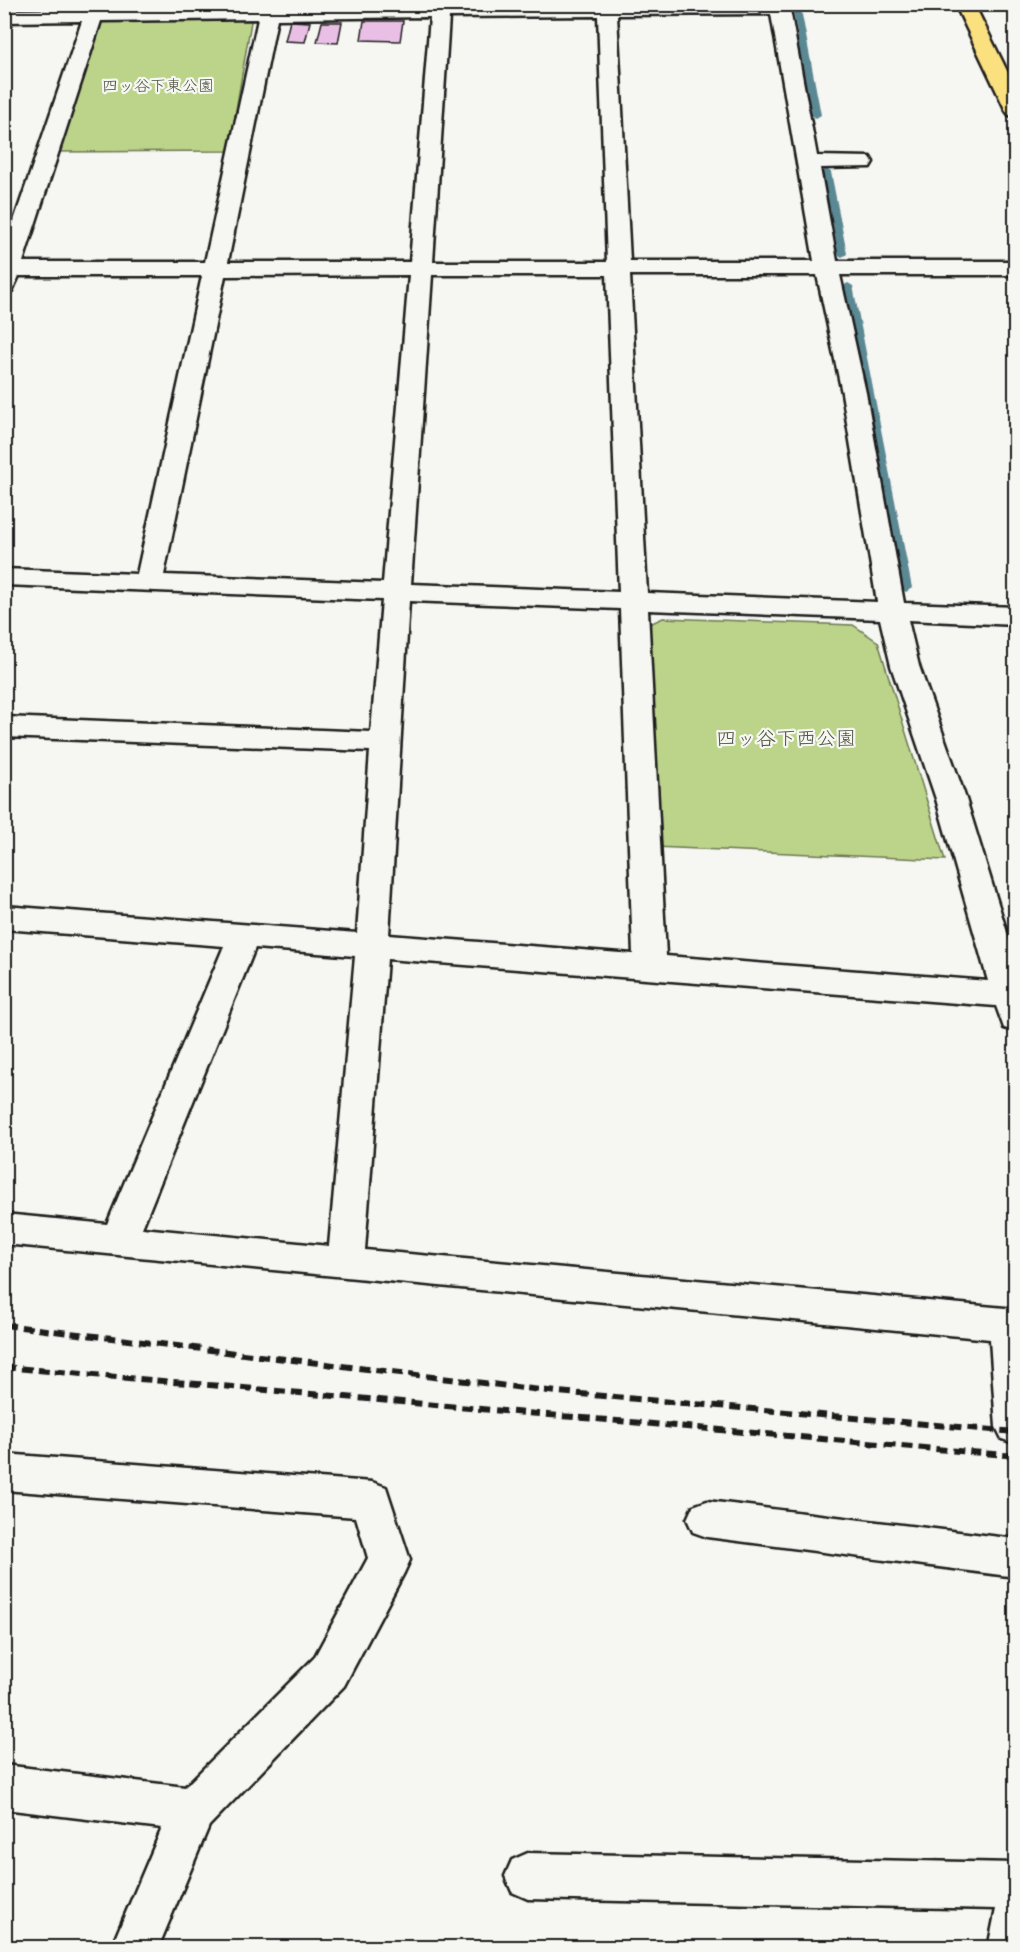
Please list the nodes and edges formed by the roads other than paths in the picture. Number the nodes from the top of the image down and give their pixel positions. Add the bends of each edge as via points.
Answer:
1 (964, 4) edge
2 (779, 6) edge
3 (513, 8) edge
4 (269, 9) edge
5 (607, 9) junction
6 (440, 11) junction
7 (94, 14) junction
8 (4, 15) edge
9 (1016, 111) edge
10 (808, 162) junction
11 (862, 162) dead end
12 (618, 268) junction
13 (827, 268) junction
14 (1016, 268) edge
15 (215, 269) junction
16 (422, 269) junction
17 (6, 275) edge
18 (4, 577) edge
19 (149, 582) junction
20 (398, 592) junction
21 (633, 601) junction
22 (892, 611) junction
23 (1016, 616) edge
24 (4, 727) edge
25 (385, 742) junction
26 (4, 917) edge
27 (244, 936) junction
28 (372, 945) junction
29 (650, 966) junction
30 (1012, 1007) edge
31 (4, 1229) edge
32 (118, 1241) junction
33 (346, 1262) junction
34 (1012, 1325) edge
35 (1016, 1427) edge
36 (4, 1472) edge
37 (707, 1519) dead end
38 (1016, 1558) edge
39 (4, 1787) edge
40 (193, 1810) junction
41 (528, 1876) dead end
42 (1016, 1886) edge
43 (1016, 1916) edge
44 (134, 1947) edge
45 (1011, 1947) edge

1 - 9 main road
2 - 5 street
2 - 10 street
3 - 5 street
3 - 6 street
4 - 6 street
4 - 7 street
4 - 15 street
5 - 12 street
6 - 16 street
7 - 8 street
7 - 17 street
10 - 11 street
10 - 13 street
12 - 13 street
12 - 16 street
12 - 21 street
13 - 14 street
13 - 22 street via 854,393
15 - 16 street
15 - 17 street
15 - 19 street
16 - 20 street
18 - 19 street
19 - 20 street
20 - 21 street
20 - 25 street
21 - 22 street
21 - 29 street
22 - 23 street
22 - 30 street via 905,666 951,799
24 - 25 street
25 - 28 street
26 - 27 street
27 - 28 street
27 - 32 street
28 - 29 street
28 - 33 street
29 - 30 street
31 - 32 street
32 - 33 street
33 - 34 street
34 - 35 street
36 - 40 street via 372,1500 389,1560 330,1672
37 - 38 street
39 - 40 street
40 - 44 street
41 - 42 street
43 - 45 street

